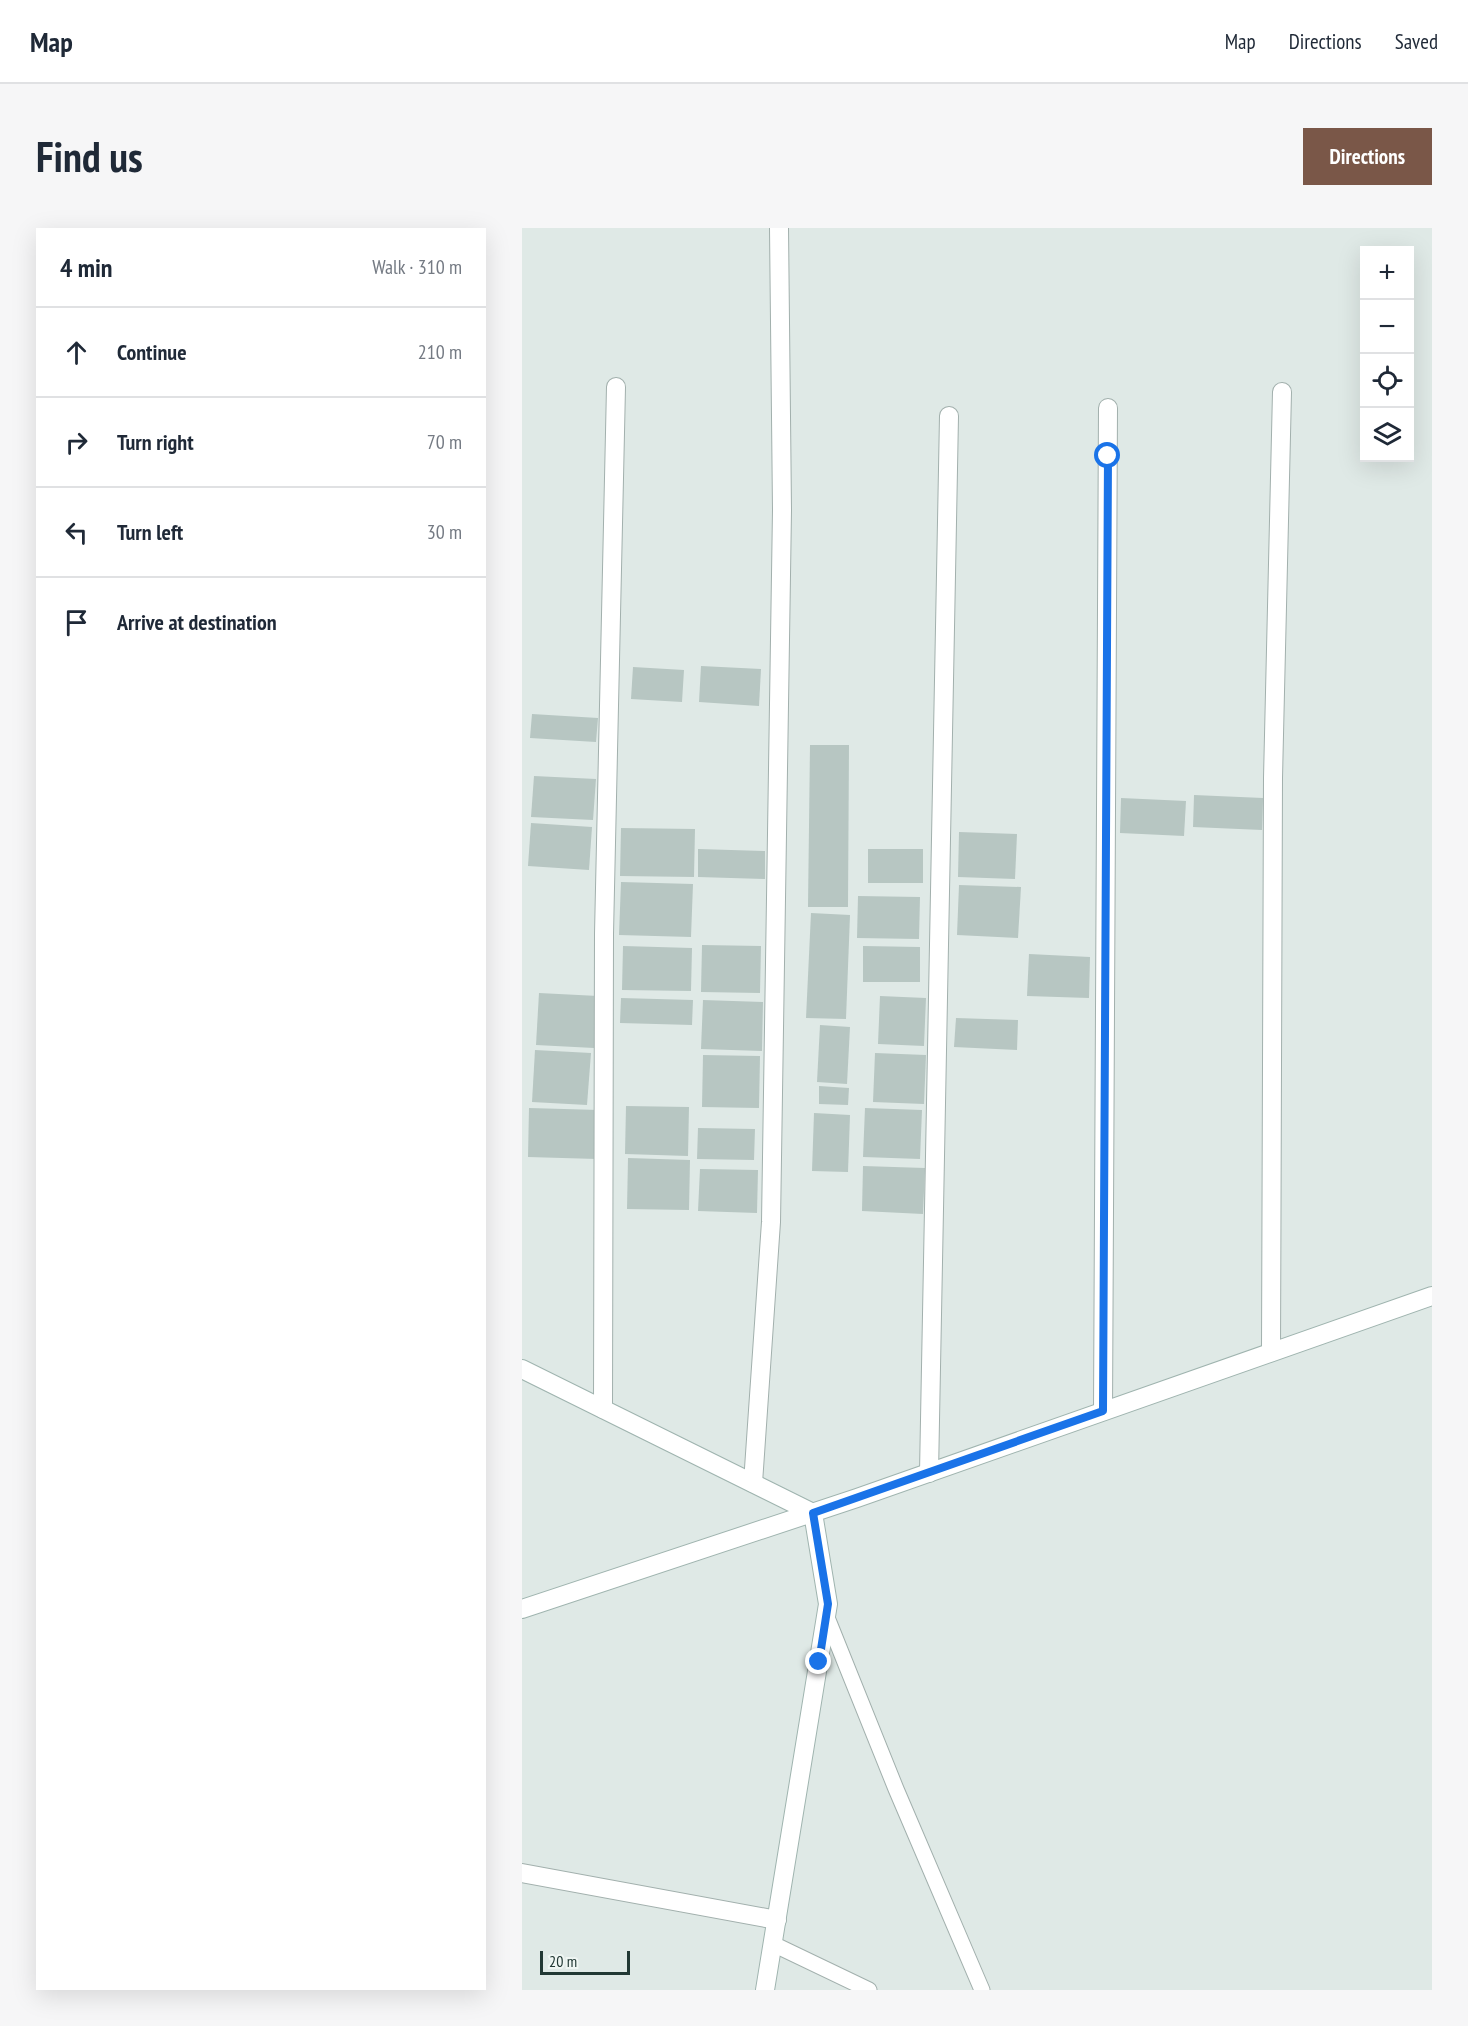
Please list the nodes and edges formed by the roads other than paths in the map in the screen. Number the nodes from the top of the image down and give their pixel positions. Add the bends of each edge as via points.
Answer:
1 (779, 228) edge
2 (616, 387) dead end
3 (1282, 392) dead end
4 (1108, 408) dead end
5 (949, 416) dead end
6 (1432, 1296) edge
7 (1271, 1352) junction
8 (522, 1369) edge
9 (603, 1409) junction
10 (1103, 1411) junction
11 (929, 1473) junction
12 (753, 1483) junction
13 (813, 1513) junction
14 (522, 1609) edge
15 (826, 1615) junction
16 (522, 1873) edge
17 (777, 1920) junction
18 (773, 1944) junction
19 (765, 1990) edge
20 (868, 1990) edge
21 (982, 1990) edge

1 - 12 street via 782,510 771,1222
2 - 9 street via 604,934
3 - 7 street via 1273,778
4 - 10 street
5 - 11 street
6 - 7 street
7 - 10 street
8 - 9 street
9 - 12 street
10 - 11 street
11 - 13 street
12 - 13 street
13 - 14 street
13 - 15 street via 828,1604
15 - 17 street
15 - 21 lane
16 - 17 street
17 - 18 street
18 - 19 street
18 - 20 lane

